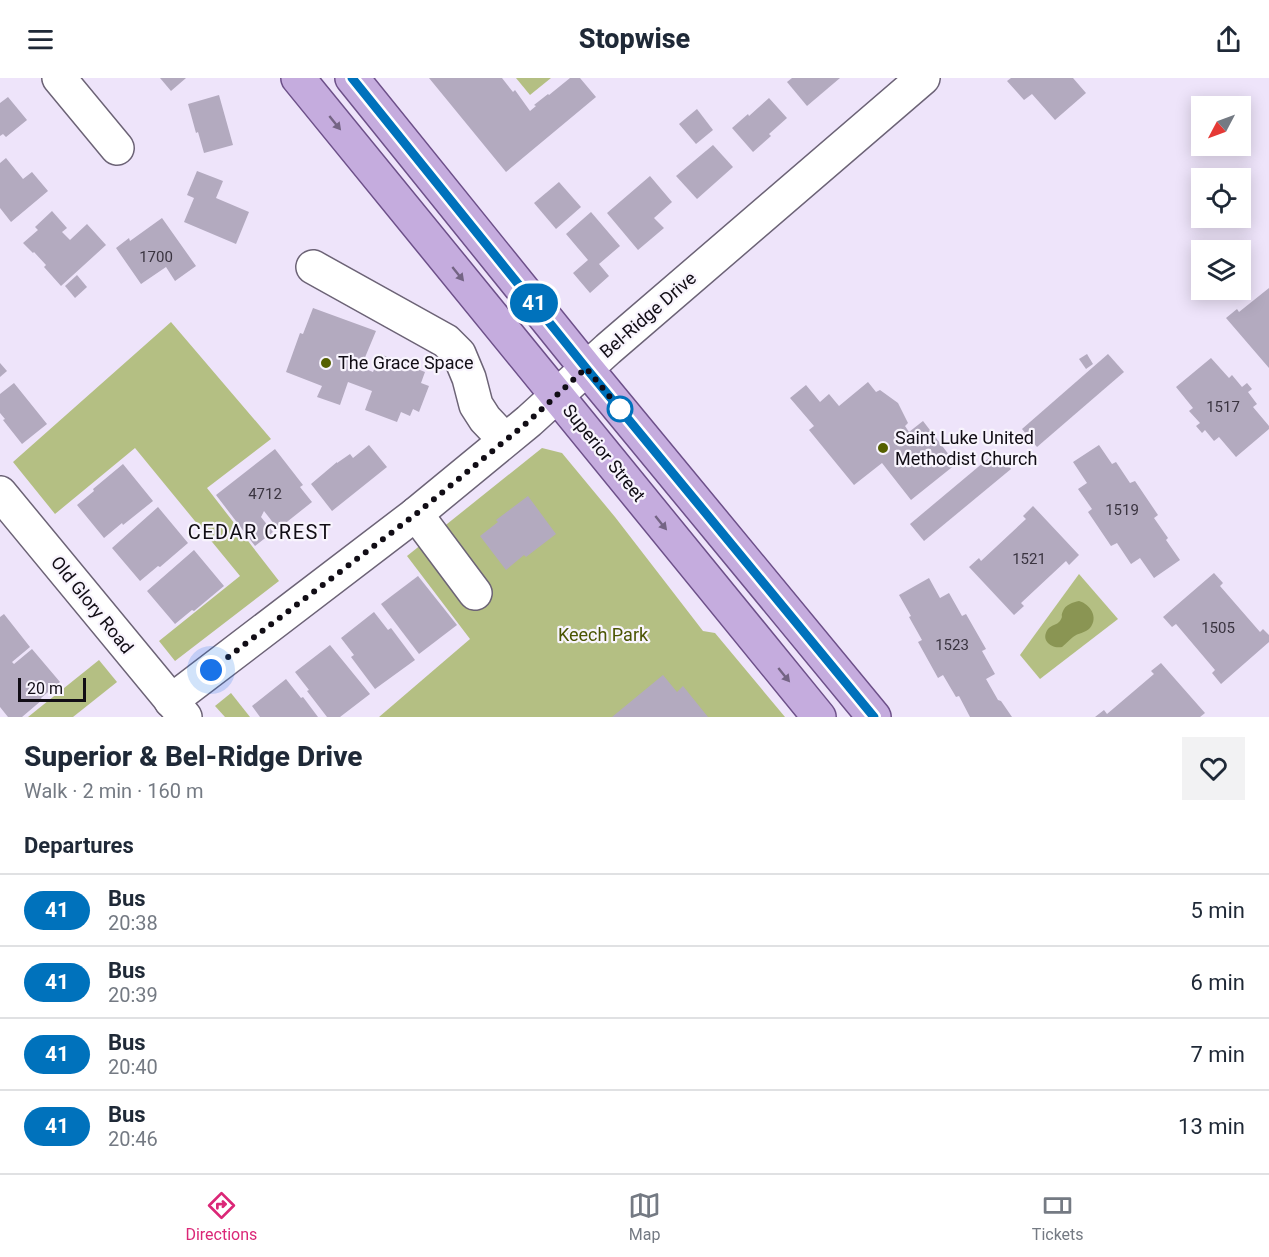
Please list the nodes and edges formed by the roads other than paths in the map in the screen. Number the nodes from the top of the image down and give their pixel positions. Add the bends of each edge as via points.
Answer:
1 (59, 78) edge
2 (298, 78) edge
3 (352, 78) edge
4 (923, 78) edge
5 (117, 148) dead end
6 (313, 267) dead end
7 (586, 368) junction
8 (556, 395) junction
9 (505, 440) junction
10 (0, 493) edge
11 (416, 514) junction
12 (475, 593) dead end
13 (178, 709) edge
14 (819, 717) edge
15 (874, 717) edge

1 - 5 street
2 -> 8 main road, Superior Street
3 - 7 main road
4 - 7 street, Bel-Ridge Drive
6 - 9 street via 446,341 459,354 476,405
7 - 8 street, Bel-Ridge Drive
7 - 15 main road
8 - 9 street, Bel-Ridge Drive
8 -> 14 main road, Superior Street
9 - 11 street, Bel-Ridge Drive
10 - 13 street, Old Glory Road
11 - 12 street
11 - 13 street, Bel-Ridge Drive

